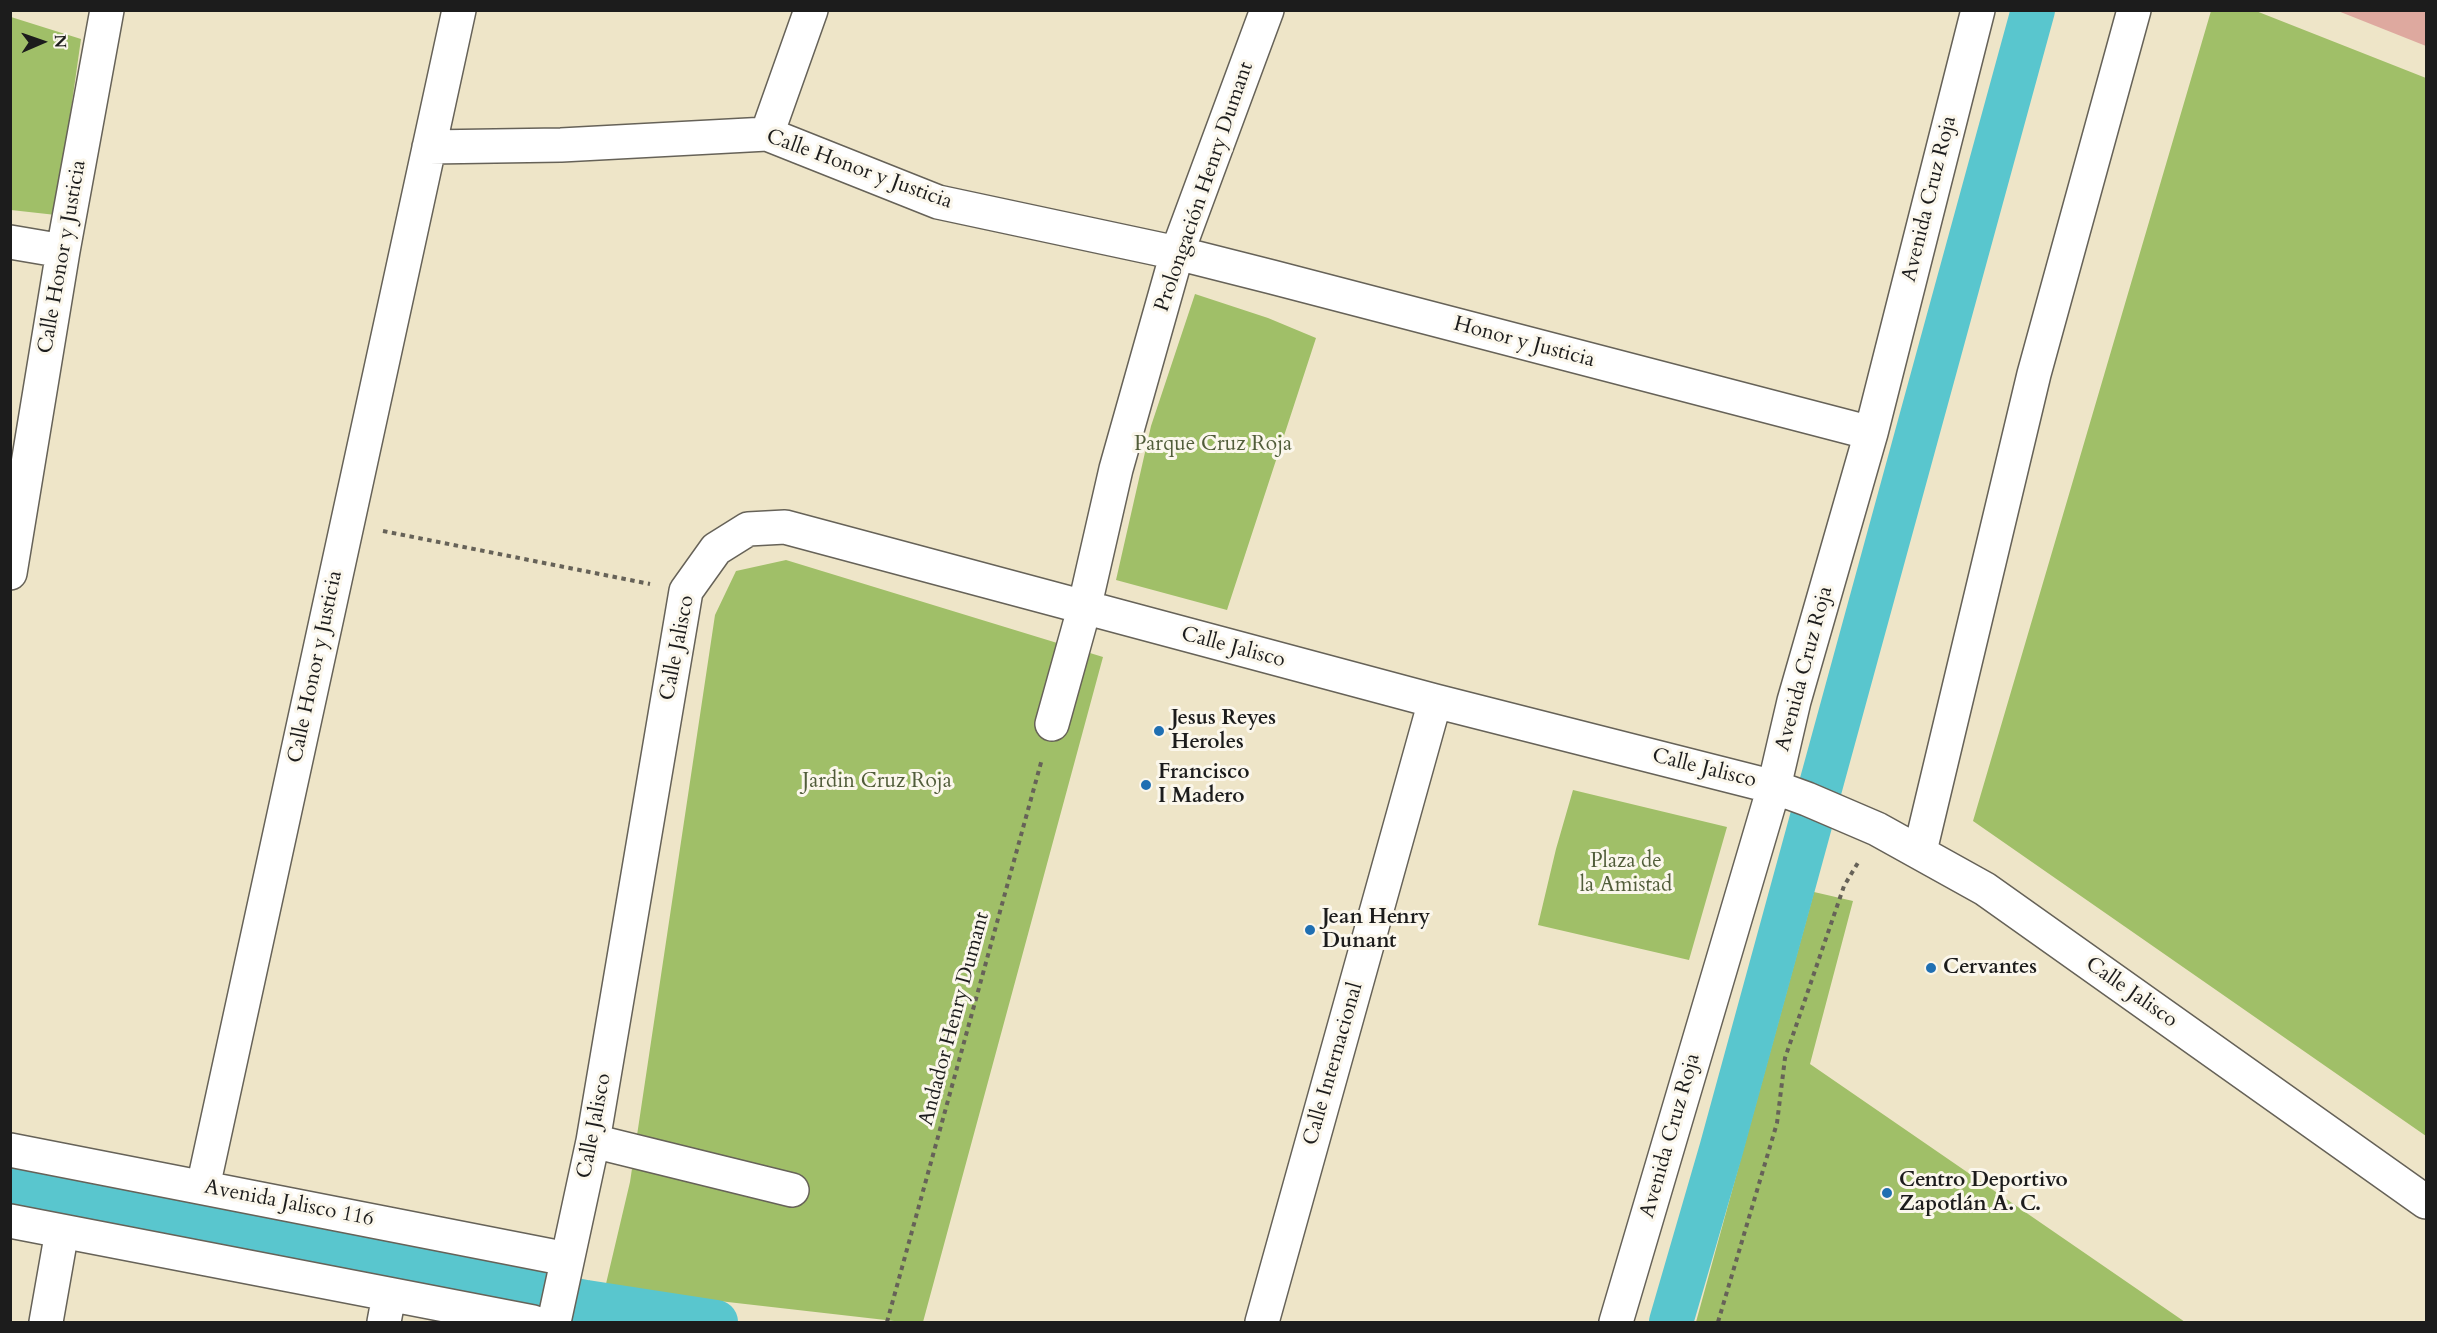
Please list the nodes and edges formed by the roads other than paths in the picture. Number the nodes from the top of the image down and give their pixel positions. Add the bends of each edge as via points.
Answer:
1 (107, 10) edge
2 (459, 10) edge
3 (811, 10) edge
4 (1267, 10) edge
5 (1978, 10) edge
6 (2134, 10) edge
7 (767, 134) junction
8 (429, 147) junction
9 (10, 242) edge
10 (63, 251) junction
11 (1177, 253) junction
12 (1871, 433) junction
13 (10, 573) edge
14 (1084, 609) junction
15 (1435, 701) junction
16 (1052, 724) road end
17 (1774, 787) junction
18 (1920, 851) junction
19 (593, 1141) junction
20 (10, 1150) edge
21 (203, 1187) junction
22 (792, 1190) dead end
23 (2427, 1202) edge
24 (10, 1221) edge
25 (62, 1231) junction
26 (555, 1300) edge
27 (386, 1309) edge
28 (443, 1314) edge
29 (46, 1323) edge
30 (1262, 1323) edge
31 (1616, 1323) edge

1 - 10 street, Calle Honor y Justicia
2 - 8 street, Calle Honor y Justicia
3 - 7 street
4 - 11 street, Prolongación Henry Dumant
5 - 12 street, Avenida Cruz Roja
6 - 18 street via 2034,374
7 - 8 street, Calle Honor y Justicia via 561,145
7 - 11 street, Calle Honor y Justicia via 938,202
8 - 21 street, Calle Honor y Justicia
9 - 10 street
10 - 13 street, Calle Honor y Justicia
11 - 12 street, Honor y Justicia
11 - 14 street, Prolongación Henry Dumant via 1116,470
12 - 17 street, Avenida Cruz Roja via 1794,701
14 - 15 street, Calle Jalisco
14 - 16 street, Prolongación Henry Dumant
14 - 19 street, Calle Jalisco via 785,526 748,529 716,549 686,591
15 - 17 street, Calle Jalisco
15 - 30 street, Calle Internacional
17 - 18 street, Calle Jalisco
17 - 31 street, Avenida Cruz Roja
18 - 23 street, Calle Jalisco via 1985,890
19 - 22 street
19 - 26 street, Calle Jalisco
20 - 21 street, Avenida Jalisco 116
21 - 26 street, Avenida Jalisco 116
24 - 25 street
25 - 27 street
25 - 29 street
26 - 28 street
27 - 28 street

